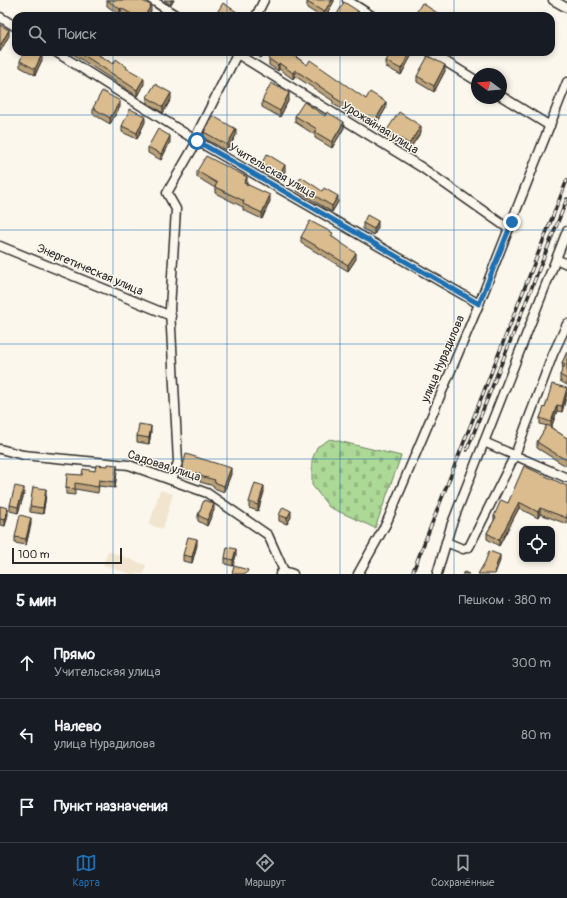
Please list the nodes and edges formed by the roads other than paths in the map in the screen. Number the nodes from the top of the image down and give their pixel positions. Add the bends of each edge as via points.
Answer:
1 (152, 0) edge
2 (264, 0) edge
3 (347, 0) edge
4 (553, 0) edge
5 (567, 8) edge
6 (171, 12) edge
7 (258, 12) edge
8 (366, 12) edge
9 (0, 17) edge
10 (12, 24) edge
11 (62, 56) edge
12 (236, 56) edge
13 (242, 56) edge
14 (436, 56) edge
15 (471, 77) edge
16 (567, 82) edge
17 (507, 100) edge
18 (550, 126) junction
19 (197, 141) junction
20 (509, 229) junction
21 (567, 230) edge
22 (0, 246) edge
23 (556, 259) junction
24 (567, 264) edge
25 (479, 304) junction
26 (171, 316) junction
27 (567, 324) edge
28 (484, 442) junction
29 (0, 448) edge
30 (515, 455) junction
31 (567, 478) edge
32 (172, 480) junction
33 (446, 542) junction
34 (282, 573) edge
35 (293, 574) edge
36 (358, 574) edge
37 (436, 574) edge

1 - 6 street
2 - 7 street
3 - 8 street
4 - 5 street
9 - 10 street
11 - 19 street, Учительская улица
12 - 19 street via 198,132
13 - 20 street, Урожайная улица via 421,167
14 - 15 street
16 - 18 street, улица Нурадилова
17 - 18 street
18 - 20 street, улица Нурадилова
19 - 25 street, Учительская улица
19 - 26 street via 167,193 176,209
20 - 25 street, улица Нурадилова
21 - 23 street
22 - 26 street, Энергетическая улица
23 - 24 street
23 - 28 street
25 - 36 street, улица Нурадилова via 386,524
26 - 32 street via 178,462
27 - 30 street
28 - 30 street
28 - 33 street
29 - 32 street, Садовая улица via 23,455 129,464
30 - 31 street
30 - 33 street via 469,547 463,549
32 - 34 street, Садовая улица via 207,493 268,535
33 - 37 street
34 - 35 street

